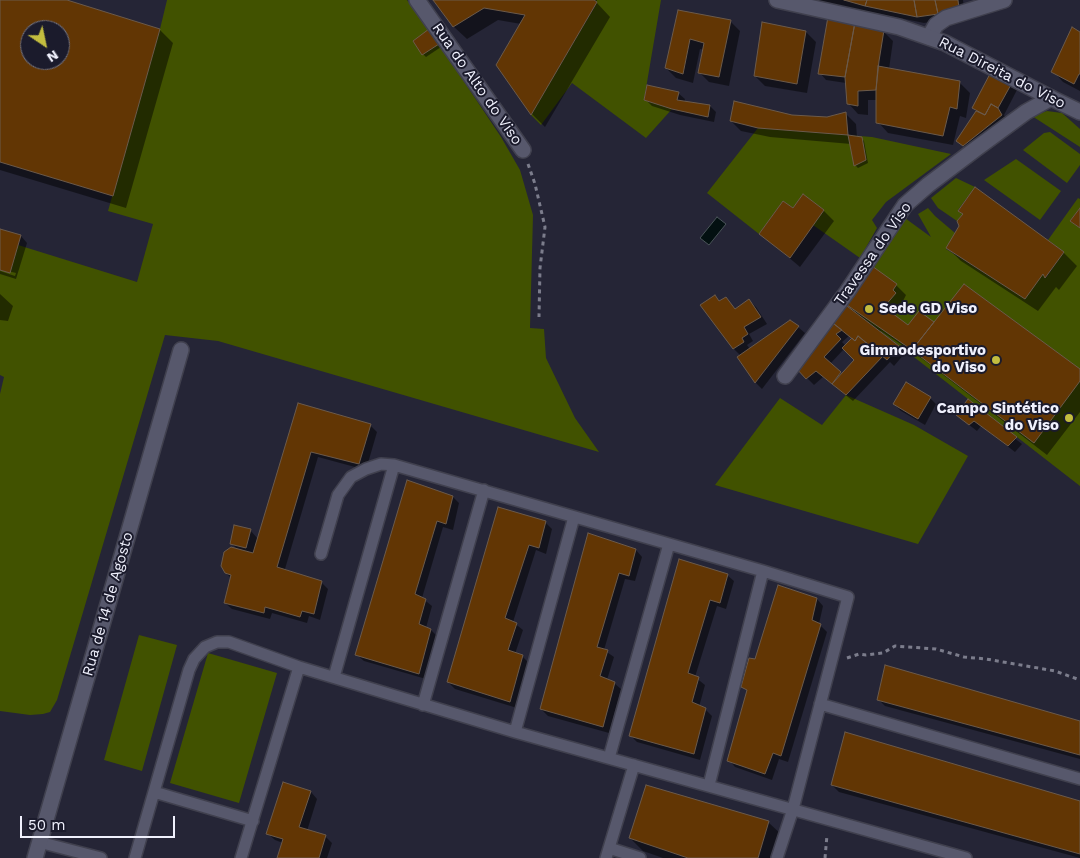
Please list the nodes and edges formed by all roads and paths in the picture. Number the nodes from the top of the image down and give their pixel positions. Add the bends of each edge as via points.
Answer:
1 (417, 0) edge
2 (777, 0) edge
3 (1004, 0) edge
4 (929, 37) junction
5 (1051, 98) junction
6 (1080, 112) edge
7 (523, 150) joint
8 (539, 318) dead end
9 (181, 350) dead end
10 (785, 376) dead end
11 (394, 464) junction
12 (484, 490) junction
13 (574, 517) junction
14 (669, 544) junction
15 (321, 554) dead end
16 (763, 570) junction
17 (299, 667) junction
18 (829, 670) junction
19 (334, 677) junction
20 (1080, 680) edge
21 (424, 704) junction
22 (820, 704) junction
23 (514, 732) junction
24 (609, 758) junction
25 (634, 765) junction
26 (1080, 779) edge
27 (709, 785) junction
28 (154, 792) junction
29 (792, 809) junction
30 (828, 819) junction
31 (253, 821) junction
32 (39, 842) junction
33 (608, 853) edge
34 (35, 858) edge
35 (101, 858) edge
36 (135, 858) edge
37 (241, 858) edge
38 (640, 858) edge
39 (777, 858) edge
40 (825, 858) edge
41 (966, 858) edge

1 - 7 street, Rua do Alto do Viso
2 - 4 street, Rua Direita do Viso via 899,27
3 - 4 street via 946,18 936,25
4 - 5 street, Rua Direita do Viso
5 - 6 street, Rua Direita do Viso
5 - 10 street, Travessa do Viso via 984,142 905,205
7 - 8 path, Rua do Alto do Viso via 545,227
9 - 32 street, Rua de 14 de Agosto
11 - 12 lane
11 - 15 lane via 381,464 351,477 338,495
11 - 19 lane
12 - 13 lane
12 - 21 lane
13 - 14 lane
13 - 23 lane
14 - 16 lane
14 - 24 lane
16 - 18 lane via 848,597
16 - 27 lane
17 - 19 lane
17 - 28 lane via 229,642 216,642 205,647 189,670
17 - 31 lane
18 - 20 path via 851,656 883,653 895,646 907,646 1055,671
18 - 22 lane
19 - 21 lane
21 - 23 lane
22 - 26 lane
22 - 29 lane
23 - 24 lane
24 - 25 lane
25 - 27 lane
25 - 33 lane
27 - 29 lane
28 - 31 lane
28 - 36 lane
29 - 30 lane
29 - 39 lane
30 - 40 path
30 - 41 lane
31 - 37 lane
32 - 34 street, Rua de 14 de Agosto
32 - 35 lane
33 - 38 lane

